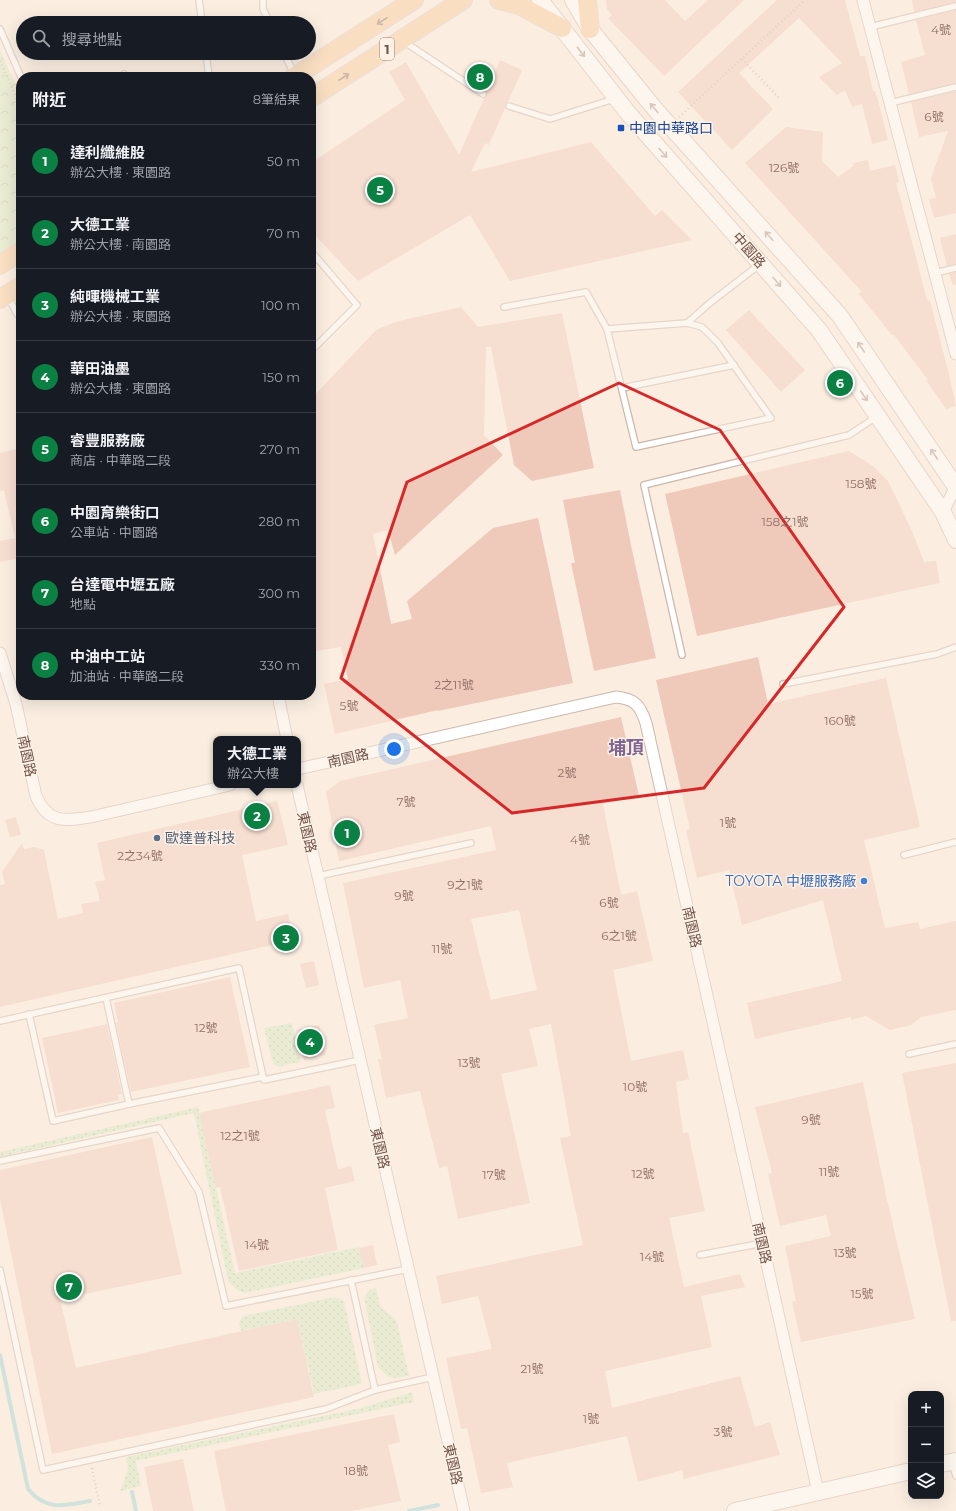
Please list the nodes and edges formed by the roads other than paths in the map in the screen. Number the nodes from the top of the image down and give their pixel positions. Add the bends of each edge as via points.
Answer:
1 (199, 0) edge
2 (263, 0) edge
3 (414, 0) edge
4 (463, 0) edge
5 (499, 0) edge
6 (540, 0) edge
7 (573, 0) edge
8 (587, 0) edge
9 (863, 0) edge
10 (956, 6) edge
11 (201, 16) edge
12 (266, 16) edge
13 (870, 27) junction
14 (562, 28) junction
15 (0, 29) edge
16 (590, 29) junction
17 (401, 40) junction
18 (207, 60) edge
19 (287, 60) edge
20 (19, 72) edge
21 (208, 72) edge
22 (292, 72) edge
23 (302, 72) edge
24 (956, 87) edge
25 (483, 94) dead end
26 (316, 95) edge
27 (616, 98) junction
28 (890, 103) junction
29 (510, 106) dead end
30 (16, 254) edge
31 (316, 257) edge
32 (761, 263) junction
33 (0, 265) edge
34 (956, 268) edge
35 (935, 273) junction
36 (9, 293) edge
37 (504, 307) dead end
38 (16, 312) edge
39 (687, 323) junction
40 (607, 329) junction
41 (954, 342) edge
42 (316, 347) edge
43 (956, 354) edge
44 (734, 365) junction
45 (622, 388) junction
46 (878, 416) junction
47 (956, 486) edge
48 (943, 512) junction
49 (956, 540) edge
50 (956, 647) edge
51 (0, 653) edge
52 (682, 655) dead end
53 (783, 684) dead end
54 (279, 700) edge
55 (286, 736) edge
56 (301, 768) edge
57 (217, 788) edge
58 (298, 788) edge
59 (471, 842) dead end
60 (956, 842) edge
61 (904, 855) dead end
62 (318, 876) junction
63 (106, 998) junction
64 (29, 1014) junction
65 (0, 1021) edge
66 (956, 1044) edge
67 (909, 1054) dead end
68 (360, 1060) junction
69 (263, 1077) junction
70 (129, 1104) junction
71 (0, 1161) edge
72 (762, 1243) junction
73 (700, 1255) dead end
74 (408, 1269) junction
75 (0, 1270) edge
76 (351, 1280) junction
77 (433, 1377) junction
78 (375, 1390) junction
79 (908, 1472) edge
80 (818, 1492) junction
81 (464, 1511) edge
82 (735, 1511) edge

1 - 11 lane
2 - 12 lane
3 -> 23 main road, 1
4 - 17 main road, 1
5 - 14 main road via 519,5
6 - 14 main road, 中園路
7 - 16 main road, 中園路
8 - 16 main road
9 - 13 street
10 - 13 lane
13 - 28 street
14 -> 27 main road, 中園路
15 - 20 lane
47 -> 16 main road, 中園路 via 840,316 670,126
17 - 25 lane
26 -> 17 main road, 1
18 - 21 lane
19 - 22 lane
24 - 28 lane
27 - 29 lane via 550,119
27 -> 32 main road, 中園路
28 - 35 street
30 - 33 main road
31 - 42 lane via 357,305
32 - 39 lane
32 -> 46 main road, 中園路 via 819,330
34 - 35 lane
35 - 41 street
36 - 38 lane
37 - 40 lane via 586,292
39 - 40 lane
39 - 44 lane via 702,327
40 - 45 lane
41 - 43 street
44 - 45 lane
44 - 45 lane via 771,418 636,447
46 - 48 main road, 中園路
46 - 52 lane via 849,435 644,485
47 - 48 street, 中園路
48 - 49 main road, 中園路
50 - 53 lane via 938,654
51 - 57 street, 南園路 via 16,704 36,796 40,806 51,816 59,820 74,820
54 - 55 street
56 - 72 street, 南園路 via 616,697 635,703 646,723
58 - 62 street, 東園路
59 - 62 lane
60 - 61 lane
62 - 68 street, 東園路
63 - 64 lane
63 - 69 lane via 239,968
63 - 70 lane
64 - 65 lane
64 - 70 lane via 53,1121
66 - 67 lane
68 - 69 lane via 264,1080
68 - 74 street, 東園路
69 - 70 lane
71 - 76 lane via 159,1128 199,1192 226,1306
72 - 73 lane
72 - 80 street, 南園路
74 - 76 lane
74 - 77 street, 東園路
75 - 78 lane via 43,1470 326,1409
76 - 78 lane
77 - 78 lane
77 - 81 street, 東園路
79 - 80 main road
80 - 82 main road

